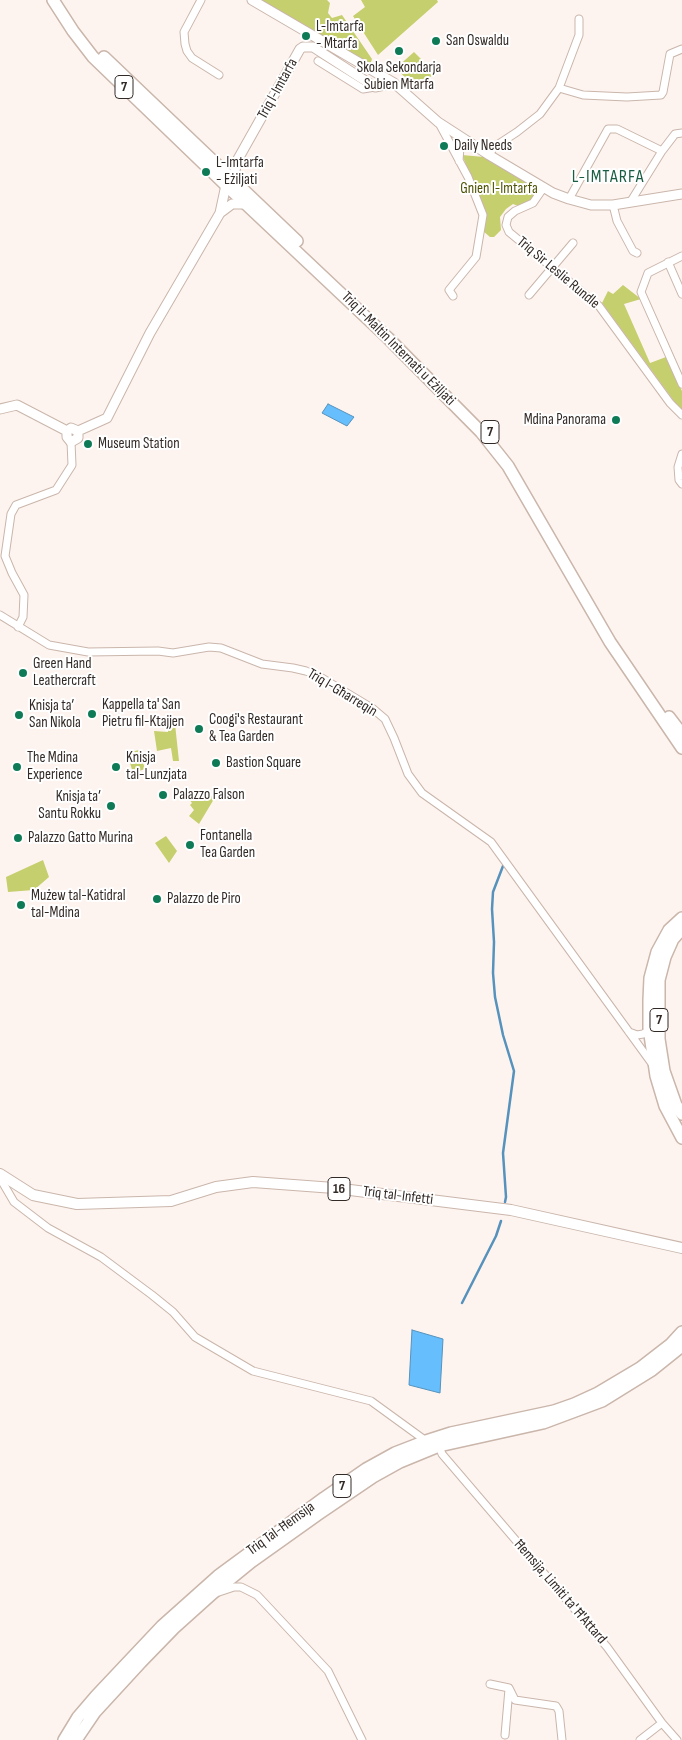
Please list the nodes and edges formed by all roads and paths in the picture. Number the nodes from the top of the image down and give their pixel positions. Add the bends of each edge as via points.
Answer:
1 (53, 0) edge
2 (62, 0) edge
3 (201, 0) edge
4 (252, 0) edge
5 (579, 19) dead end
6 (682, 49) edge
7 (318, 61) dead end
8 (219, 75) dead end
9 (394, 83) junction
10 (375, 87) junction
11 (559, 88) junction
12 (438, 122) junction
13 (682, 133) edge
14 (459, 135) junction
15 (452, 146) junction
16 (475, 146) junction
17 (662, 151) junction
18 (489, 155) junction
19 (459, 161) junction
20 (230, 183) junction
21 (544, 187) junction
22 (682, 194) edge
23 (568, 199) junction
24 (631, 201) junction
25 (247, 204) junction
26 (613, 205) junction
27 (220, 213) junction
28 (573, 243) dead end
29 (637, 253) dead end
30 (682, 256) edge
31 (668, 262) junction
32 (553, 268) junction
33 (682, 294) edge
34 (529, 295) dead end
35 (453, 296) dead end
36 (682, 384) edge
37 (0, 409) edge
38 (682, 415) edge
39 (67, 431) junction
40 (78, 431) junction
41 (71, 442) junction
42 (682, 454) edge
43 (682, 484) edge
44 (0, 615) edge
45 (18, 627) junction
46 (682, 734) edge
47 (682, 748) edge
48 (682, 918) edge
49 (682, 929) edge
50 (649, 1028) junction
51 (629, 1032) junction
52 (653, 1065) junction
53 (682, 1114) edge
54 (682, 1138) edge
55 (0, 1174) edge
56 (0, 1178) edge
57 (682, 1248) edge
58 (682, 1332) edge
59 (682, 1346) edge
60 (426, 1440) junction
61 (439, 1446) junction
62 (213, 1594) junction
63 (490, 1684) dead end
64 (509, 1688) junction
65 (662, 1723) junction
66 (505, 1735) dead end
67 (64, 1740) edge
68 (76, 1740) edge
69 (362, 1740) edge
70 (562, 1740) edge
71 (640, 1740) edge
72 (677, 1740) edge

1 - 20 highway, Triq il-Maltin Internati u Eżiljati / 7 via 93,57
2 - 20 highway, Triq il-Maltin Internati u Eżiljati / 7 via 98,51
3 - 8 street via 184,32 185,44 192,58
4 - 9 street
5 - 11 street via 579,35
6 - 11 street via 670,54 660,95 583,95
7 - 10 street, Triq l-Imtarfa via 363,89
9 - 10 street, Triq l-Imtarfa
9 - 12 street
10 - 20 street, Triq l-Imtarfa via 313,47 303,47 238,159
11 - 18 street via 540,114 494,146
12 - 14 street
12 - 15 street
13 - 17 street via 675,134
14 - 15 street
14 - 16 street
15 - 19 street
16 - 18 street
16 - 19 street via 460,146
17 - 23 street via 610,128
17 - 24 street
18 - 21 street
19 - 35 street via 483,215 476,257 449,290
20 - 25 highway, Triq il-Maltin Internati u Eżiljati / 7
20 - 27 street
20 - 46 highway, Triq il-Maltin Internati u Eżiljati / 7 via 393,332 488,429 512,462 615,635
21 - 23 street
21 - 32 street, Triq Sir Leslie Rundle via 533,203 510,214 506,225 509,232
22 - 24 street
23 - 26 street via 591,205
24 - 26 street
25 - 27 street via 232,204
25 - 47 highway, Triq il-Maltin Internati u Eżiljati / 7 via 481,432 508,466 610,642
26 - 29 street via 617,221
27 - 40 street via 150,333 107,418
28 - 32 street
30 - 31 street
31 - 33 street
31 - 36 street via 648,273 641,292
32 - 34 street
32 - 38 street, Triq Sir Leslie Rundle via 599,306
37 - 39 street via 17,405
39 - 40 street via 71,428
39 - 41 street via 66,437
40 - 41 street via 78,438
41 - 45 street via 72,465 56,490 16,505 11,514 5,556 24,595 23,617
42 - 43 street via 678,467
44 - 45 street, Triq l-Għarreqin
45 - 51 street, Triq l-Għarreqin via 49,646 88,652 173,653 221,648 262,664 306,671 372,708 385,719 408,774 422,793 491,842
48 - 50 highway, 7 via 661,942 653,963
49 - 53 highway, 7 via 673,939 659,980 660,1047 664,1071
50 - 51 street via 643,1034
50 - 52 highway, 7
51 - 52 street, Triq l-Għarreqin
52 - 54 highway, 7 via 665,1106
55 - 57 main road, Triq tal-Infetti / 16 via 33,1195 77,1204 171,1201 216,1186 253,1182 334,1188 512,1210
56 - 60 street via 14,1202 48,1228 101,1257 145,1289 196,1337 253,1371 371,1401
58 - 60 highway, Triq Tal-Ħemsija / 7 via 640,1368 574,1404
59 - 61 highway, Triq Tal-Ħemsija / 7 via 620,1391 573,1413 543,1423
60 - 67 highway, Triq Tal-Ħemsija / 7 via 366,1469 218,1576 162,1626 96,1696
61 - 62 highway, Triq Tal-Ħemsija / 7 via 373,1477 251,1562
61 - 65 street, Ħemsija, Limiti ta' Ħ'Attard via 442,1454 607,1647
62 - 68 highway, Triq Tal-Ħemsija / 7 via 141,1662 95,1712
62 - 69 street via 242,1586 257,1595 328,1670
63 - 64 street
64 - 66 street
64 - 70 street via 515,1700 556,1706
65 - 71 street
65 - 72 street, Ħemsija, Limiti ta' Ħ'Attard

